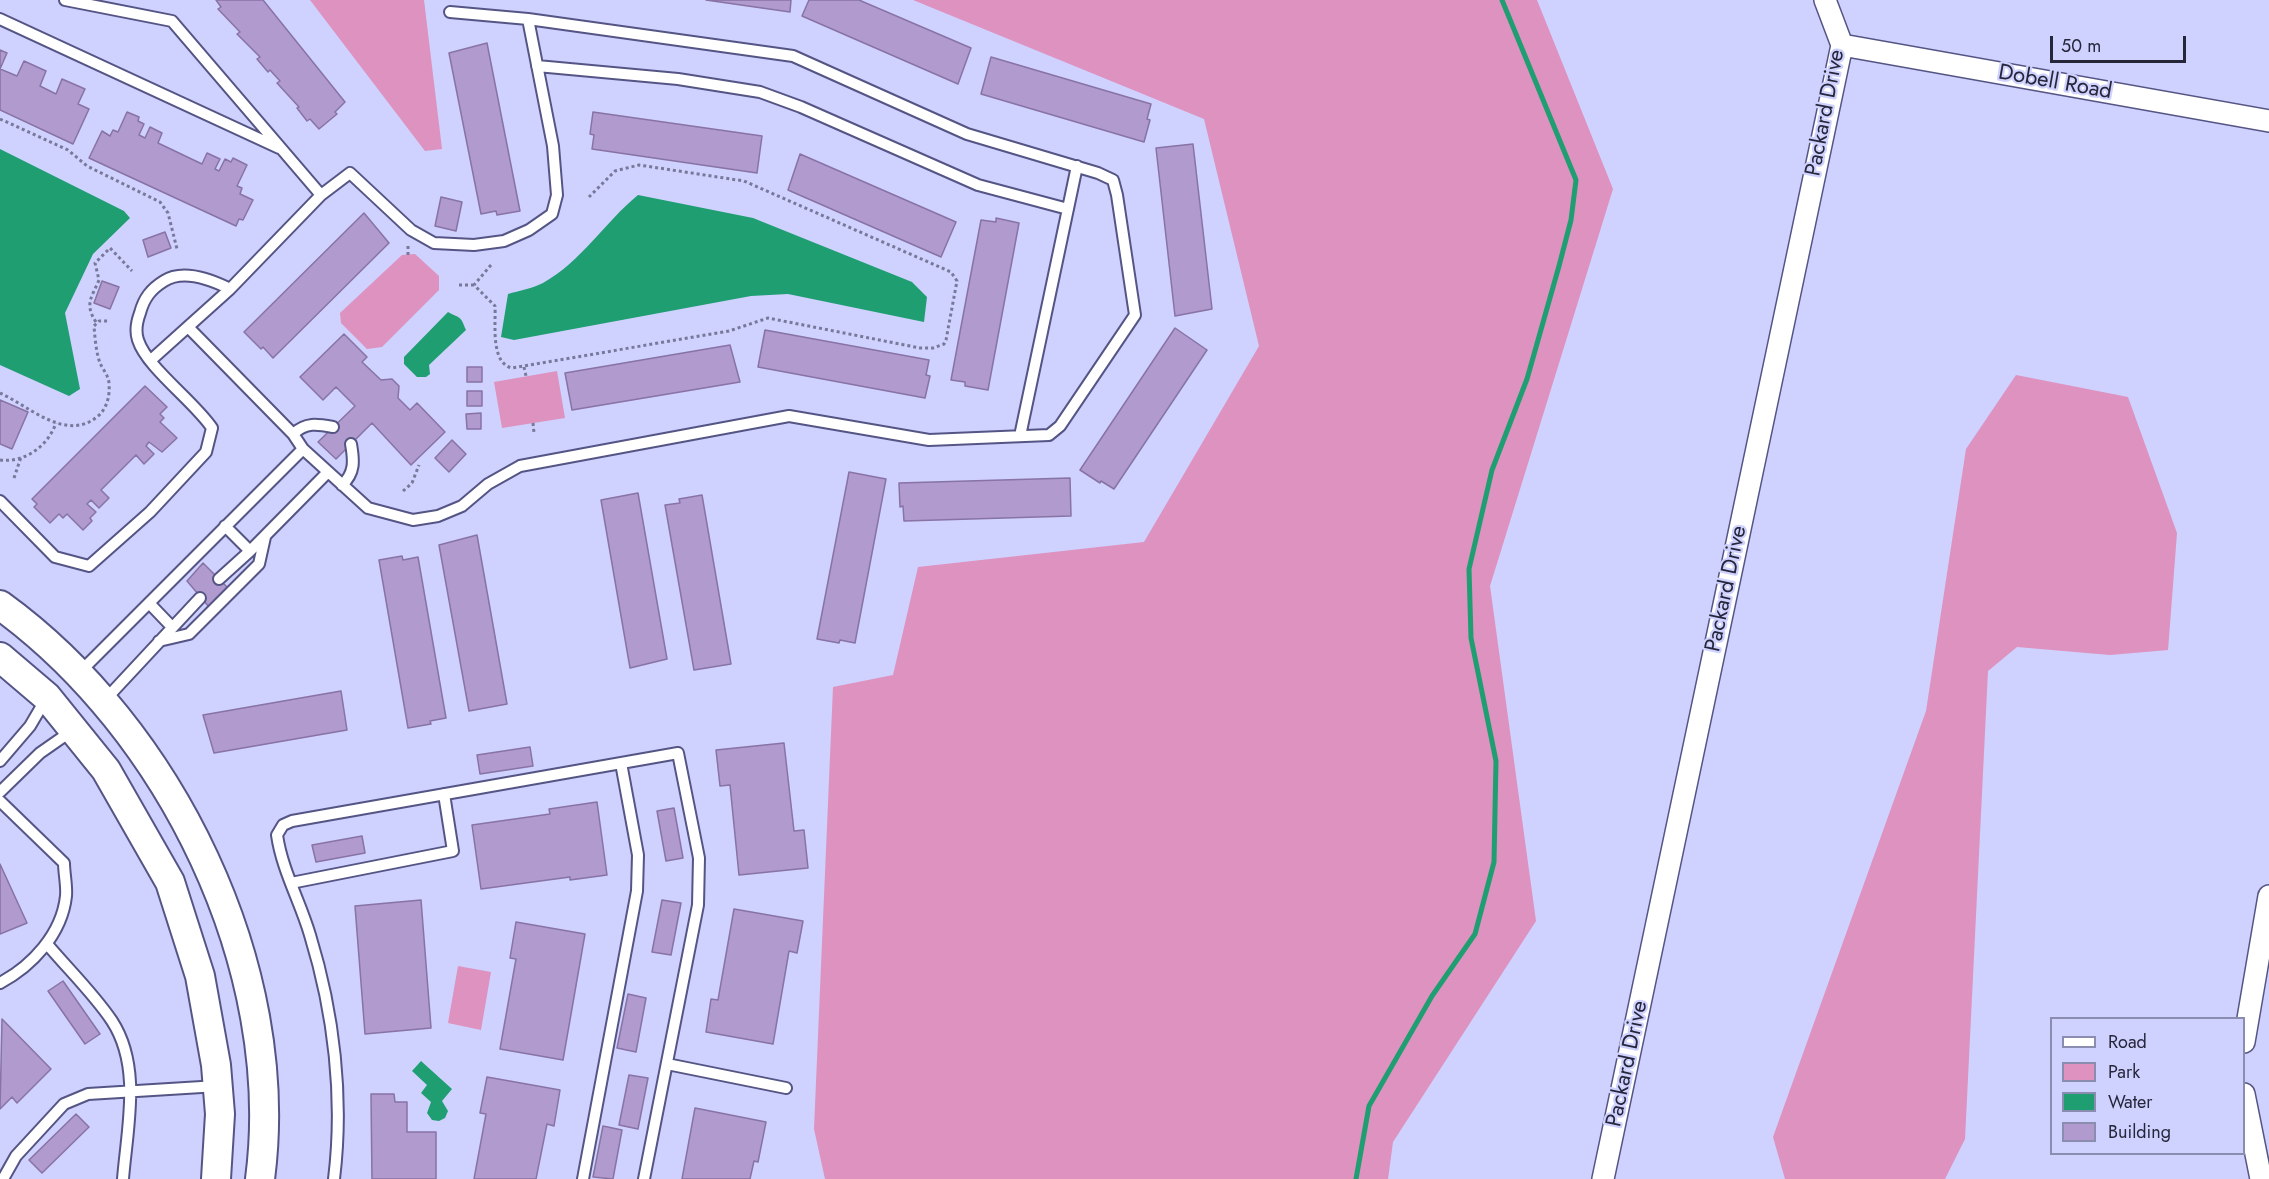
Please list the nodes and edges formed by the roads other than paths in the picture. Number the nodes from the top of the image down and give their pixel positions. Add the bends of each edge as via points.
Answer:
1 (65, 0) edge
2 (1825, 0) edge
3 (450, 12) dead end
4 (0, 19) edge
5 (528, 19) junction
6 (1842, 45) junction
7 (537, 66) junction
8 (2269, 121) edge
9 (282, 150) junction
10 (1077, 166) junction
11 (321, 195) junction
12 (1068, 209) junction
13 (230, 290) junction
14 (188, 327) junction
15 (151, 360) junction
16 (333, 427) dead end
17 (293, 434) junction
18 (1020, 436) junction
19 (351, 444) dead end
20 (303, 449) junction
21 (328, 472) junction
22 (342, 485) junction
23 (0, 501) edge
24 (225, 526) junction
25 (265, 537) junction
26 (250, 551) junction
27 (219, 579) dead end
28 (200, 598) dead end
29 (149, 603) junction
30 (0, 605) edge
31 (171, 627) junction
32 (159, 641) junction
33 (0, 657) edge
34 (79, 673) junction
35 (47, 697) junction
36 (104, 702) junction
37 (75, 729) junction
38 (0, 761) edge
39 (621, 763) junction
40 (0, 792) edge
41 (444, 794) junction
42 (0, 801) edge
43 (291, 883) junction
44 (2269, 896) edge
45 (47, 944) junction
46 (0, 983) edge
47 (2245, 1036) edge
48 (667, 1064) junction
49 (218, 1086) junction
50 (786, 1088) dead end
51 (130, 1092) junction
52 (2245, 1099) edge
53 (3, 1179) edge
54 (123, 1179) edge
55 (216, 1179) edge
56 (260, 1179) edge
57 (334, 1179) edge
58 (583, 1179) edge
59 (644, 1179) edge
60 (1604, 1179) edge
61 (2261, 1179) edge

1 - 9 lane via 172,21
2 - 6 street, Packard Drive
3 - 5 lane
4 - 9 lane
5 - 7 lane
5 - 10 lane via 793,56 967,134
6 - 8 street, Dobell Road
6 - 60 street, Packard Drive
7 - 11 lane via 553,146 557,195 552,214 529,230 504,241 474,245 434,243 411,230 350,172
7 - 12 lane via 678,79 760,92 978,185
9 - 11 lane
10 - 12 lane
10 - 18 lane via 1113,180 1135,315 1060,426 1049,435
11 - 13 lane
12 - 18 lane
13 - 14 lane
13 - 15 lane via 215,281 190,276 166,279 146,295 137,326 138,340
14 - 15 lane
14 - 17 lane
15 - 23 lane via 212,428 206,452 150,512 89,566 55,557
16 - 17 lane via 313,423
17 - 20 lane
18 - 22 lane via 929,440 789,417 520,466 488,484 462,506 438,516 413,520 368,508
19 - 22 lane via 354,463 350,477
20 - 21 lane
20 - 24 lane
21 - 22 lane
21 - 25 lane
24 - 26 lane
24 - 29 lane
25 - 26 lane
25 - 32 lane via 259,564 224,599 189,633
26 - 27 lane
28 - 31 lane
29 - 31 lane
29 - 34 lane
30 - 34 street via 45,639
31 - 32 lane
32 - 36 lane
33 - 35 street
34 - 35 street
34 - 36 street
35 - 37 street
35 - 38 lane via 30,726
36 - 37 street
36 - 56 street via 180,806 237,939 256,1030 264,1094
37 - 40 lane via 40,753
37 - 49 street via 106,770 170,882 200,976
39 - 41 lane
39 - 48 lane via 678,753 699,858 698,904
39 - 58 lane via 638,855 637,891
41 - 43 lane via 453,851
41 - 43 lane via 283,825 277,835 279,852
42 - 45 lane via 64,863 66,896
43 - 57 lane via 321,970 327,1003 339,1118
44 - 47 street
45 - 46 lane via 37,957
45 - 51 lane via 112,1022 125,1050
48 - 50 lane
48 - 59 lane
49 - 51 lane
49 - 55 street
51 - 53 lane via 88,1094 64,1104 16,1156
51 - 54 lane
52 - 61 street

